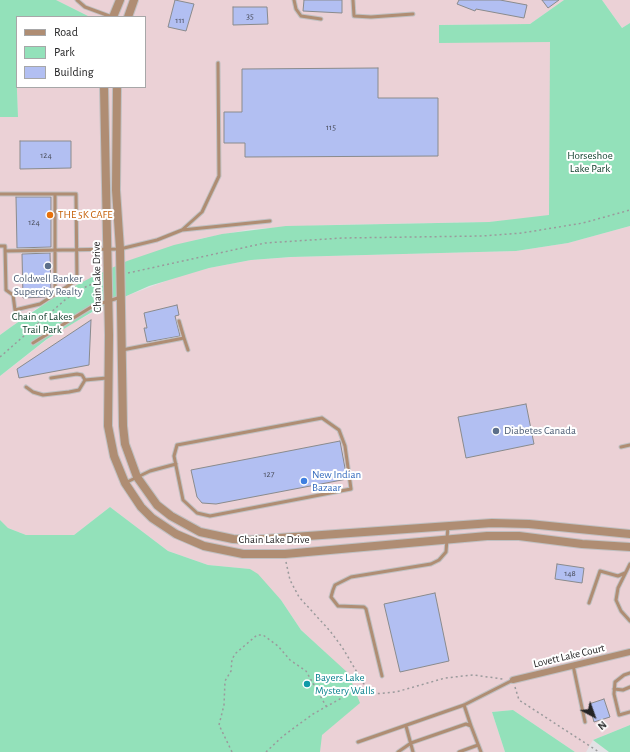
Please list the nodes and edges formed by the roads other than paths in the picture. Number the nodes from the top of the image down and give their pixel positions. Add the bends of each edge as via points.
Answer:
1 (77, 0) edge
2 (120, 0) edge
3 (134, 0) edge
4 (294, 0) edge
5 (353, 0) edge
6 (413, 14) dead end
7 (110, 16) edge
8 (113, 16) edge
9 (128, 16) edge
10 (321, 19) dead end
11 (218, 62) dead end
12 (104, 88) edge
13 (117, 88) edge
14 (0, 194) edge
15 (55, 194) junction
16 (270, 221) dead end
17 (182, 230) junction
18 (0, 246) edge
19 (77, 248) junction
20 (107, 248) junction
21 (120, 249) junction
22 (54, 250) junction
23 (5, 251) junction
24 (55, 295) junction
25 (121, 297) junction
26 (108, 300) junction
27 (179, 321) dead end
28 (122, 334) junction
29 (109, 335) junction
30 (184, 338) junction
31 (33, 343) dead end
32 (122, 350) junction
33 (188, 350) dead end
34 (51, 378) dead end
35 (109, 378) junction
36 (85, 380) junction
37 (26, 387) dead end
38 (630, 445) edge
39 (621, 447) dead end
40 (176, 464) junction
41 (137, 477) junction
42 (125, 483) junction
43 (448, 526) junction
44 (630, 534) edge
45 (446, 540) junction
46 (630, 547) edge
47 (630, 564) edge
48 (626, 573) junction
49 (589, 603) dead end
50 (630, 621) edge
51 (630, 652) edge
52 (573, 665) junction
53 (630, 673) edge
54 (382, 676) dead end
55 (513, 680) joint
56 (630, 687) edge
57 (614, 689) junction
58 (464, 705) junction
59 (630, 712) edge
60 (585, 722) dead end
61 (406, 726) junction
62 (471, 726) junction
63 (358, 742) dead end
64 (411, 743) junction
65 (478, 745) junction
66 (398, 752) edge
67 (413, 752) edge
68 (459, 752) edge
69 (480, 752) edge

1 - 7 lane via 85,7
2 - 8 street
3 - 9 street
4 - 10 lane via 301,16
5 - 6 lane via 354,16
11 - 17 lane via 219,176 202,212
12 - 20 street, Chain Lake Drive
13 - 21 street, Chain Lake Drive via 116,190
14 - 15 lane
15 - 19 lane via 76,194
15 - 22 lane
16 - 17 lane
17 - 21 lane via 157,240
18 - 23 lane via 5,246
19 - 20 lane
19 - 22 lane
19 - 24 lane via 77,280
20 - 21 lane
20 - 26 street, Chain Lake Drive
21 - 25 street, Chain Lake Drive
22 - 23 lane
22 - 24 lane
23 - 24 lane via 6,290 13,295 15,310 40,304
25 - 26 lane
25 - 28 street, Chain Lake Drive
26 - 29 street, Chain Lake Drive
26 - 31 lane via 83,311
27 - 30 lane
28 - 29 lane
28 - 32 street, Chain Lake Drive
29 - 35 street, Chain Lake Drive
30 - 32 lane
30 - 33 lane
32 - 41 street, Chain Lake Drive via 125,444
34 - 36 lane via 77,374
35 - 36 lane
35 - 42 street, Chain Lake Drive via 110,440
36 - 37 lane via 79,390 69,392 43,395
38 - 39 lane
40 - 40 lane via 174,456 177,445 322,418 339,430 346,446 351,489 210,516 197,513 183,500
40 - 41 lane
41 - 42 lane
41 - 43 street, Chain Lake Drive via 157,505 171,516 200,532 233,539 275,540
42 - 45 street, Chain Lake Drive via 141,507 176,534 204,546 244,554 284,554
43 - 44 street, Chain Lake Drive via 529,524
43 - 45 lane
45 - 46 street, Chain Lake Drive via 519,536
45 - 54 lane via 446,552 431,564 351,577 335,585 331,597 338,606 366,609
47 - 48 lane
48 - 49 lane via 618,576 600,571
48 - 50 lane via 618,588 616,600
51 - 52 street, Lovett Lake Court
52 - 55 street, Lovett Lake Court
52 - 60 lane
53 - 57 lane via 615,682
55 - 58 lane
56 - 57 lane via 623,690
57 - 59 lane via 619,715
58 - 61 lane
58 - 62 lane
61 - 63 lane
61 - 64 lane
62 - 64 lane via 466,724
62 - 65 lane
64 - 66 lane
64 - 67 lane
65 - 68 lane
65 - 69 lane

